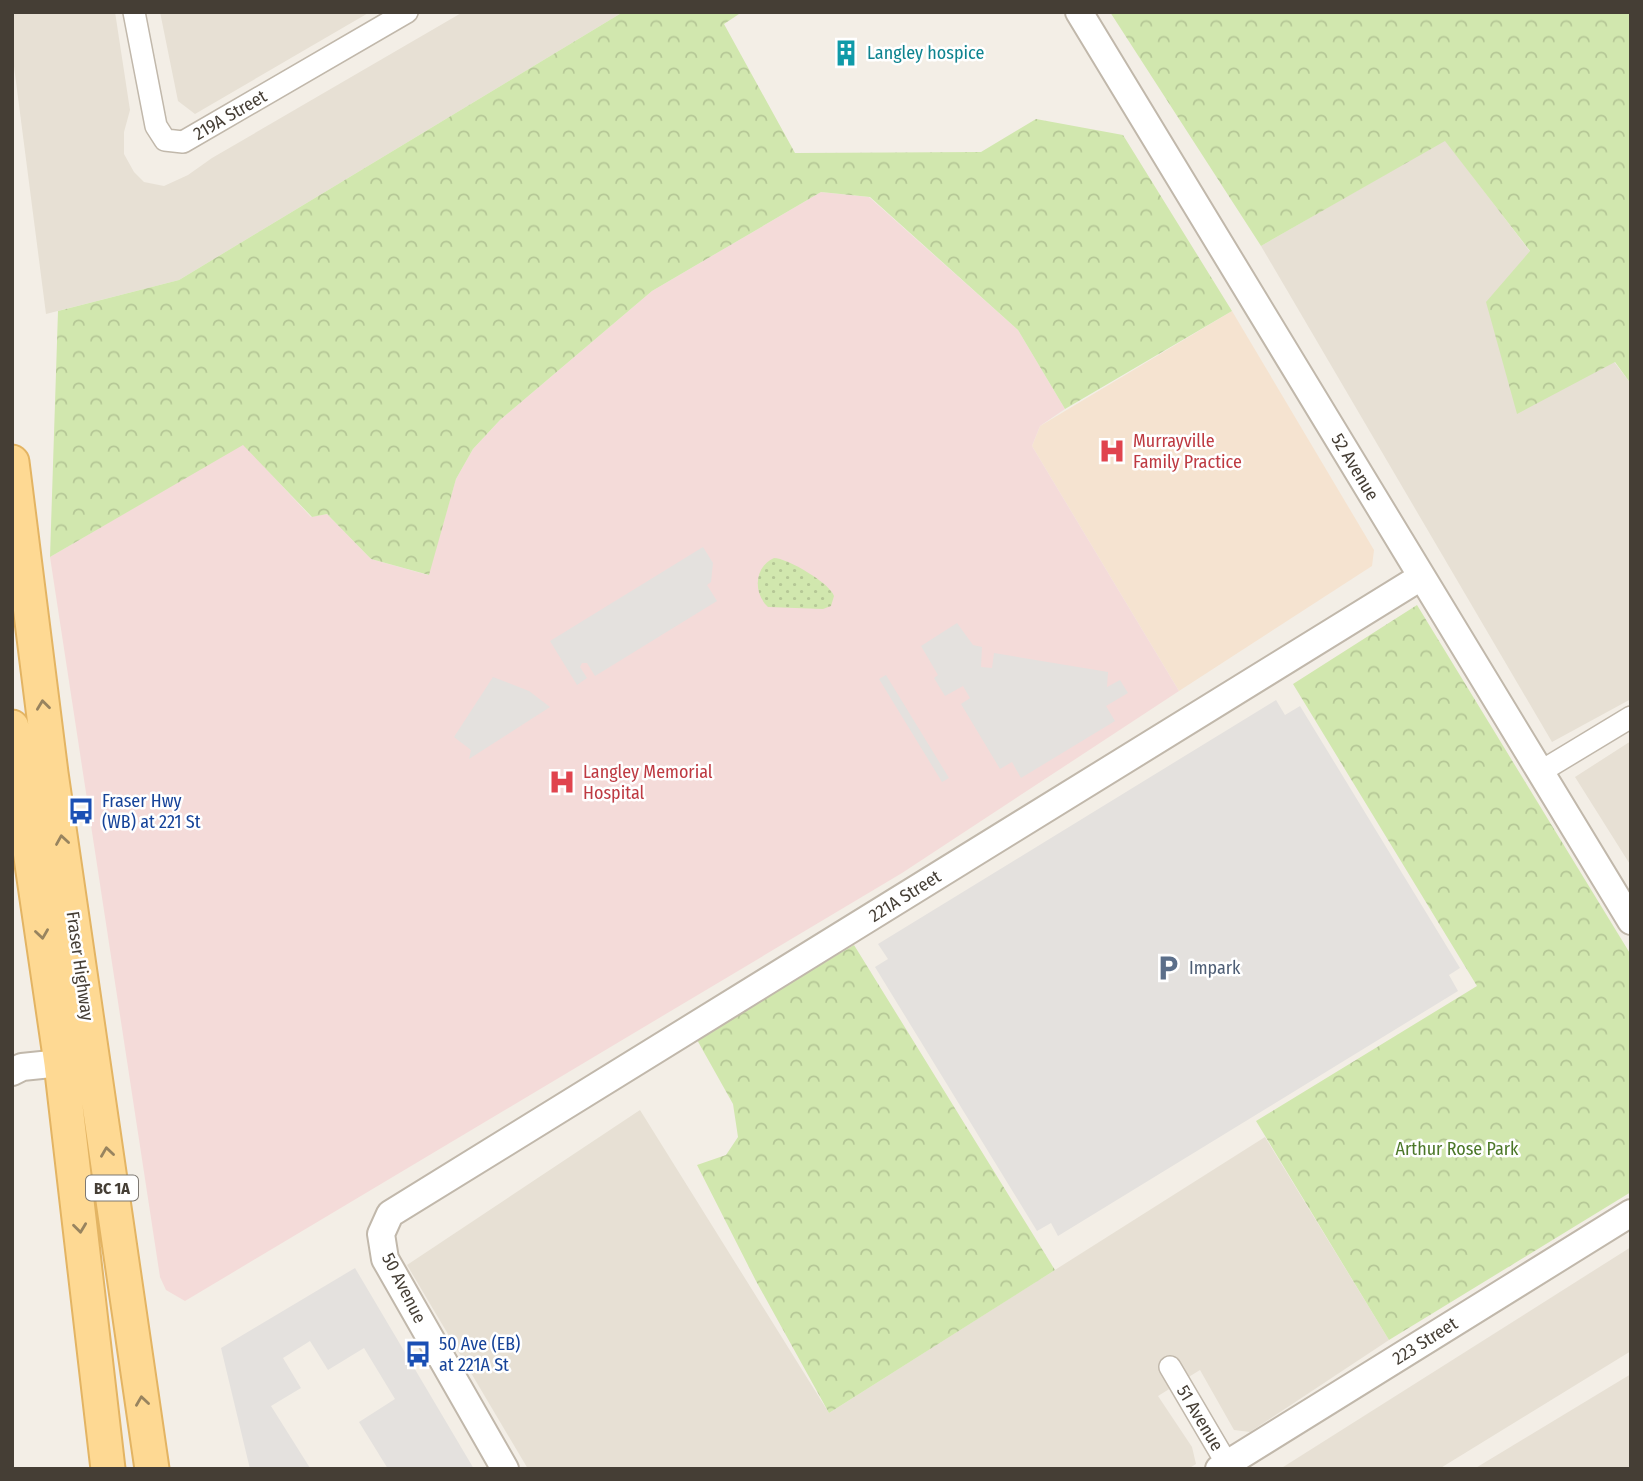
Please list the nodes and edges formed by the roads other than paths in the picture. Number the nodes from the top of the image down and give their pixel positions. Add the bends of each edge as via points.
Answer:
1 (134, 12) edge
2 (407, 12) edge
3 (1079, 12) edge
4 (12, 462) edge
5 (1421, 577) junction
6 (1631, 717) edge
7 (12, 727) edge
8 (1540, 772) junction
9 (1631, 921) edge
10 (61, 1063) junction
11 (12, 1072) edge
12 (1631, 1213) edge
13 (390, 1214) joint
14 (1170, 1367) dead end
15 (1226, 1467) edge
16 (108, 1469) edge
17 (152, 1469) edge
18 (505, 1469) edge

1 - 2 street, 219A Street via 156,126 165,140 183,142
3 - 5 street, 52 Avenue
17 -> 4 main road, Fraser Highway / BC 1A via 51,773
5 - 8 street, 52 Avenue
5 - 13 street, 221A Street
6 - 8 street
7 -> 10 main road, Fraser Highway / BC 1A
8 - 9 street, 52 Avenue
10 - 11 street
10 -> 16 main road, Fraser Highway / BC 1A
12 - 15 street, 223 Street
13 - 18 street, 50 Avenue via 381,1234 385,1259
14 - 15 street, 51 Avenue

